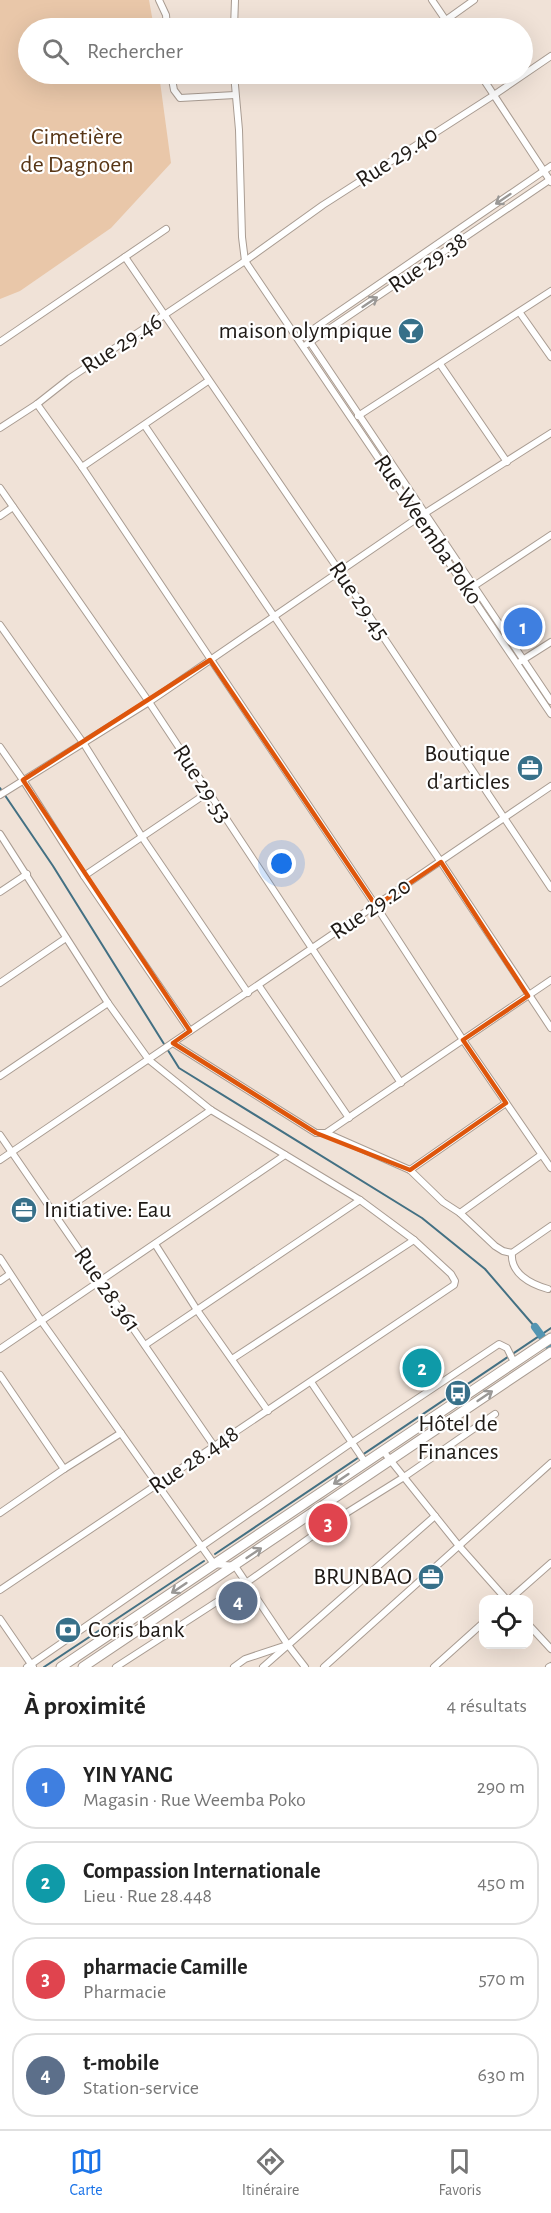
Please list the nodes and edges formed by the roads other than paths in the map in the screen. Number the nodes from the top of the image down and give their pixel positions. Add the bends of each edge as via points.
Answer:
1 (159, 0) edge
2 (234, 0) edge
3 (432, 0) edge
4 (474, 0) edge
5 (166, 18) edge
6 (234, 18) edge
7 (445, 18) edge
8 (449, 18) edge
9 (551, 56) edge
10 (533, 68) edge
11 (172, 84) edge
12 (234, 84) edge
13 (487, 84) edge
14 (510, 84) edge
15 (235, 95) junction
16 (494, 95) junction
17 (551, 166) edge
18 (544, 171) junction
19 (550, 180) edge
20 (166, 229) dead end
21 (125, 257) junction
22 (245, 261) junction
23 (551, 291) edge
24 (520, 313) junction
25 (164, 316) junction
26 (299, 339) junction
27 (0, 342) edge
28 (307, 344) junction
29 (551, 357) edge
30 (440, 364) junction
31 (208, 381) junction
32 (37, 404) junction
33 (356, 417) junction
34 (145, 426) junction
35 (0, 428) edge
36 (551, 433) edge
37 (507, 462) junction
38 (82, 467) junction
39 (0, 488) edge
40 (13, 507) junction
41 (422, 515) junction
42 (0, 516) edge
43 (551, 536) edge
44 (340, 572) junction
45 (471, 588) junction
46 (274, 616) junction
47 (0, 625) edge
48 (551, 642) edge
49 (210, 660) junction
50 (520, 662) junction
51 (551, 701) edge
52 (149, 702) junction
53 (551, 714) edge
54 (84, 744) junction
55 (0, 747) edge
56 (21, 782) junction
57 (551, 786) edge
58 (207, 793) junction
59 (0, 795) edge
60 (505, 818) junction
61 (0, 834) edge
62 (142, 837) junction
63 (441, 862) junction
64 (27, 874) junction
65 (84, 876) junction
66 (551, 888) edge
67 (0, 892) edge
68 (376, 906) junction
69 (66, 938) junction
70 (313, 949) junction
71 (551, 980) edge
72 (0, 983) edge
73 (259, 986) junction
74 (248, 993) junction
75 (528, 996) junction
76 (108, 1003) junction
77 (551, 1028) edge
78 (190, 1031) junction
79 (463, 1040) junction
80 (172, 1044) junction
81 (150, 1060) junction
82 (0, 1076) edge
83 (401, 1083) junction
84 (506, 1103) junction
85 (211, 1110) junction
86 (349, 1118) junction
87 (326, 1132) junction
88 (0, 1135) edge
89 (12, 1152) junction
90 (285, 1155) junction
91 (541, 1155) junction
92 (0, 1160) edge
93 (551, 1168) edge
94 (410, 1170) junction
95 (360, 1200) junction
96 (460, 1213) junction
97 (56, 1216) junction
98 (551, 1226) edge
99 (414, 1240) junction
100 (154, 1244) junction
101 (512, 1253) junction
102 (0, 1258) edge
103 (10, 1274) junction
104 (0, 1281) edge
105 (100, 1281) junction
106 (548, 1289) dead end
107 (197, 1310) junction
108 (42, 1322) junction
109 (551, 1338) edge
110 (145, 1345) junction
111 (0, 1349) edge
112 (551, 1352) edge
113 (232, 1359) junction
114 (514, 1362) junction
115 (0, 1375) edge
116 (311, 1383) junction
117 (268, 1411) junction
118 (495, 1414) dead end
119 (121, 1433) junction
120 (351, 1443) junction
121 (214, 1446) junction
122 (383, 1451) junction
123 (391, 1461) junction
124 (365, 1462) junction
125 (551, 1463) edge
126 (64, 1469) junction
127 (404, 1477) junction
128 (157, 1486) junction
129 (0, 1513) edge
130 (435, 1516) junction
131 (459, 1546) junction
132 (202, 1547) junction
133 (551, 1563) edge
134 (214, 1564) junction
135 (234, 1566) junction
136 (246, 1583) junction
137 (0, 1590) edge
138 (504, 1595) edge
139 (513, 1595) edge
140 (0, 1619) edge
141 (479, 1626) edge
142 (533, 1629) edge
143 (288, 1645) junction
144 (551, 1649) edge
145 (30, 1666) edge
146 (61, 1667) edge
147 (83, 1667) edge
148 (116, 1667) edge
149 (234, 1667) edge
150 (263, 1667) edge
151 (305, 1667) edge
152 (324, 1667) edge
153 (434, 1667) edge

1 - 5 street
2 - 6 street
3 - 7 street
4 - 8 street
9 - 10 street, Rue 29.40
11 - 15 street via 180,98
12 - 15 street
13 - 16 street
14 - 16 street, Rue 29.40
15 - 22 street
16 - 18 street
16 - 22 street, Rue 29.40 via 323,205
17 - 18 street
18 - 19 street
18 -> 26 street
28 -> 19 street, Rue 29.38
20 - 21 street
21 - 25 street, Rue 29.45
21 - 27 street
22 - 25 street, Rue 29.46
22 - 26 street, Rue Weemba Poko
23 - 24 street
24 - 29 street
24 - 30 street
25 - 31 street, Rue 29.45
25 - 32 street, Rue 29.46
26 - 28 street, Rue Weemba Poko
28 - 33 street, Rue Weemba Poko
30 - 33 street
30 - 37 street
31 - 34 street
31 - 44 street, Rue 29.45
32 - 35 street, Rue 29.46
32 - 38 street
33 - 41 street, Rue Weemba Poko
34 - 38 street
34 - 46 street
36 - 37 street
37 - 41 street
38 - 49 street
39 - 40 street, Rue 29.53
40 - 42 street
40 - 52 street, Rue 29.53
41 - 44 street
41 - 45 street, Rue Weemba Poko
43 - 45 street
44 - 46 street
44 - 60 street, Rue 29.45
45 - 50 street, Rue Weemba Poko
46 - 49 street
46 - 63 street
47 - 54 street
48 - 50 street
49 - 52 street
49 - 68 street
50 - 51 street, Rue Weemba Poko
50 - 53 street, Rue Weemba Poko
52 - 54 street
52 - 58 street, Rue 29.53
54 - 56 street
54 - 62 street
55 - 56 street
56 - 59 street
56 - 65 street
57 - 60 street, Rue 29.20
58 - 62 street
58 - 70 street, Rue 29.53
60 - 63 street, Rue 29.20
60 - 66 street, Rue 29.45
61 - 64 street
62 - 65 street
62 - 74 street
63 - 68 street, Rue 29.20
63 - 75 street
64 - 67 street
64 - 69 street
65 - 78 street
68 - 70 street, Rue 29.20
68 - 79 street
69 - 72 street
69 - 76 street
70 - 73 street, Rue 29.20
70 - 83 street, Rue 29.53
71 - 75 street
73 - 74 street, Rue 29.20
73 - 86 street
74 - 78 street, Rue 29.20
75 - 77 street
75 - 79 street
76 - 81 street
76 - 82 street
78 - 80 street, Rue 29.20
79 - 83 street
79 - 84 street
80 - 81 street
80 - 87 street via 316,1133
81 - 85 street
81 - 89 street
83 - 86 street
84 - 91 street
84 - 94 street
85 - 90 street
85 - 97 street
86 - 87 street
87 - 94 street
88 - 89 street, Rue 28.361
89 - 92 street
89 - 97 street, Rue 28.361
90 - 95 street
90 - 100 street
91 - 93 street
91 - 96 street
94 - 96 street
95 - 99 street
95 - 107 street
96 - 101 street via 495,1246
97 - 105 street, Rue 28.361
98 - 101 street
99 - 113 street
99 - 116 street, Rue 28.448 via 451,1274 454,1285
100 - 105 street
100 - 107 street
101 - 106 street via 514,1269
102 - 103 street
103 - 104 street
103 - 108 street
105 - 108 street
105 - 110 street, Rue 28.361
107 - 110 street
107 - 113 street
108 - 111 street
108 - 119 street
109 - 114 main road
110 - 121 street, Rue 28.361
123 -> 112 main road
113 - 117 street
114 - 120 street via 507,1347 499,1344
114 - 122 main road
115 - 126 street
116 - 117 street, Rue 28.448
116 - 120 street
117 - 121 street, Rue 28.448
118 - 127 street
119 - 126 street
119 - 128 street
120 - 124 street
120 - 132 street
121 - 128 street, Rue 28.448
122 - 123 street
122 - 124 main road
123 - 127 street
135 -> 123 main road
124 -> 134 main road
125 - 131 street
126 - 129 street
127 - 130 street
127 - 136 street
128 - 132 street
128 - 137 street, Rue 28.448
130 - 131 street
130 - 143 street
131 - 138 street
131 - 152 street
132 - 134 street
132 - 145 street
133 - 139 street
134 - 135 street
134 -> 146 main road
135 - 136 street
135 - 147 main road
136 - 143 street
136 - 148 street
140 - 145 street
141 - 153 street
142 - 144 street
143 - 149 street via 245,1659
143 - 150 street
143 - 151 street

